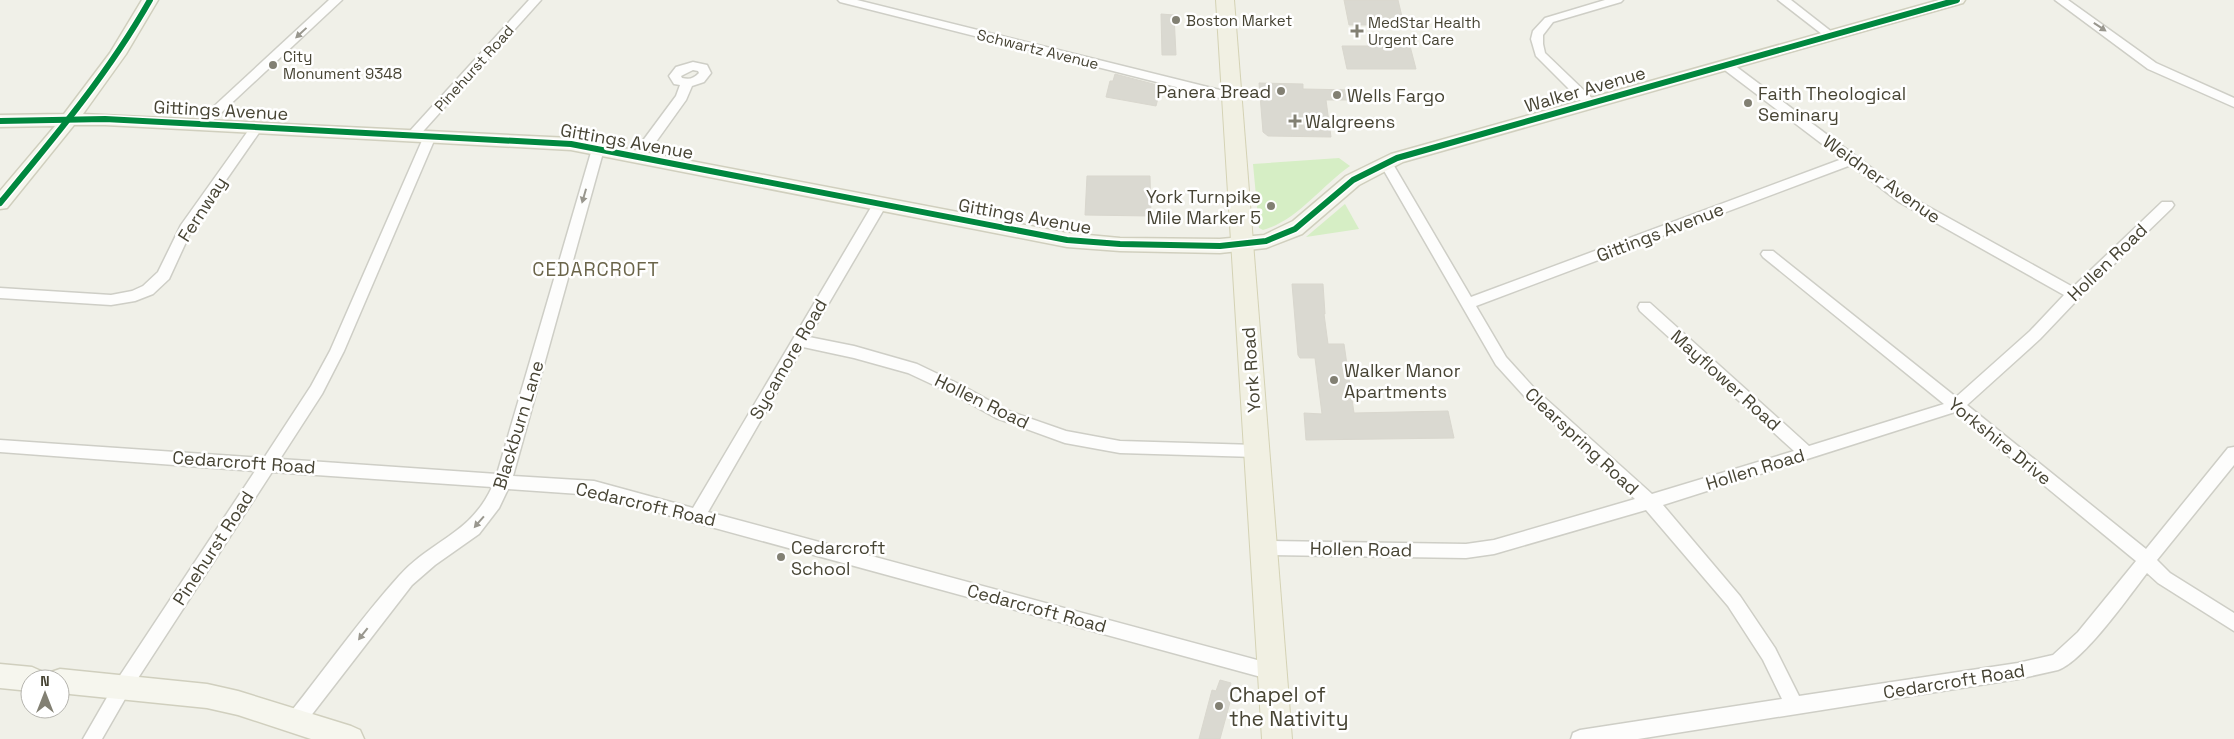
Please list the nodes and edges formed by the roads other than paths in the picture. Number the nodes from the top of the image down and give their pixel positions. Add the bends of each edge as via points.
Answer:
1 (150, 0) edge
2 (336, 0) edge
3 (534, 0) edge
4 (844, 0) edge
5 (1225, 0) edge
6 (1617, 0) edge
7 (1784, 0) edge
8 (1957, 0) edge
9 (2061, 0) edge
10 (1831, 36) junction
11 (1726, 65) junction
12 (687, 84) dead end
13 (1232, 97) junction
14 (1590, 103) junction
15 (2234, 103) edge
16 (70, 118) junction
17 (0, 121) edge
18 (202, 124) junction
19 (257, 127) junction
20 (421, 136) junction
21 (598, 149) junction
22 (638, 157) junction
23 (1852, 160) junction
24 (1385, 162) junction
25 (0, 203) edge
26 (880, 204) junction
27 (2167, 205) dead end
28 (1242, 246) junction
29 (1768, 254) dead end
30 (0, 293) edge
31 (2074, 294) junction
32 (1468, 304) junction
33 (1645, 307) dead end
34 (799, 341) junction
35 (1956, 406) junction
36 (0, 446) edge
37 (1256, 451) junction
38 (1807, 453) junction
39 (2234, 453) edge
40 (268, 464) junction
41 (503, 480) junction
42 (1649, 502) junction
43 (697, 515) junction
44 (1264, 548) junction
45 (2147, 562) junction
46 (2234, 624) edge
47 (1272, 672) junction
48 (0, 676) edge
49 (20, 678) edge
50 (70, 682) edge
51 (122, 686) junction
52 (1794, 707) junction
53 (296, 720) junction
54 (92, 739) edge
55 (351, 739) edge
56 (1277, 739) edge
57 (1580, 739) edge

1 - 16 street
2 -> 18 street
3 - 20 street, Pinehurst Road
4 - 13 street, Schwartz Avenue
5 - 13 main road, York Road
6 - 14 street via 1549,20 1536,35 1535,44 1540,54
7 - 10 street
8 - 10 street, Walker Avenue
9 -> 15 street via 2152,66
10 - 11 street, Walker Avenue
11 - 14 street, Walker Avenue
11 - 23 street, Weidner Avenue
12 - 22 street via 682,97
13 - 28 main road, York Road
14 - 24 street, Walker Avenue
16 - 17 street, Gittings Avenue
16 - 18 street, Gittings Avenue
16 - 25 street
18 - 19 street, Gittings Avenue
19 - 20 street, Gittings Avenue
19 - 30 street, Fernway via 186,228 164,275 148,290 111,300
20 - 21 street, Gittings Avenue via 554,143
20 - 40 street, Pinehurst Road via 337,351
21 - 22 street, Gittings Avenue
21 -> 41 street, Blackburn Lane
22 - 26 street, Gittings Avenue
23 - 31 street, Weidner Avenue via 1890,190 1924,211
23 - 32 street, Gittings Avenue
24 - 28 street, Walker Avenue via 1355,178 1293,230 1277,238
24 - 32 street, Clearspring Road
26 - 28 street, Gittings Avenue via 1095,244
26 - 34 street, Sycamore Road
27 - 31 street, Hollen Road
28 - 37 main road, York Road
29 - 35 street, Yorkshire Drive
31 - 35 street, Hollen Road via 2035,335
32 - 42 street, Clearspring Road via 1501,361 1517,380
33 - 38 street, Mayflower Road
34 - 37 street, Hollen Road via 912,368 1001,414 1065,437 1120,447
34 - 43 street, Sycamore Road
35 - 38 street, Hollen Road
35 - 45 street, Yorkshire Drive via 2132,546
36 - 40 street, Cedarcroft Road
37 - 44 main road, York Road
38 - 42 street, Hollen Road
39 - 45 street, Cedarcroft Road
40 - 41 street, Cedarcroft Road
40 - 51 street, Pinehurst Road
41 - 43 street, Cedarcroft Road via 594,488
41 -> 53 street, Blackburn Lane via 493,503 473,529 406,580
42 - 44 street, Hollen Road via 1478,550
42 - 52 street, Clearspring Road via 1734,601 1769,654
43 - 47 street, Cedarcroft Road
44 - 47 main road, York Road
45 - 46 street, Yorkshire Drive via 2164,578
45 - 52 street, Cedarcroft Road via 2084,638 2058,662
47 - 56 main road, York Road
48 - 49 street
50 - 51 street
51 - 53 street via 207,696
51 - 54 street, Pinehurst Road
52 - 57 street, Cedarcroft Road
53 - 55 street

